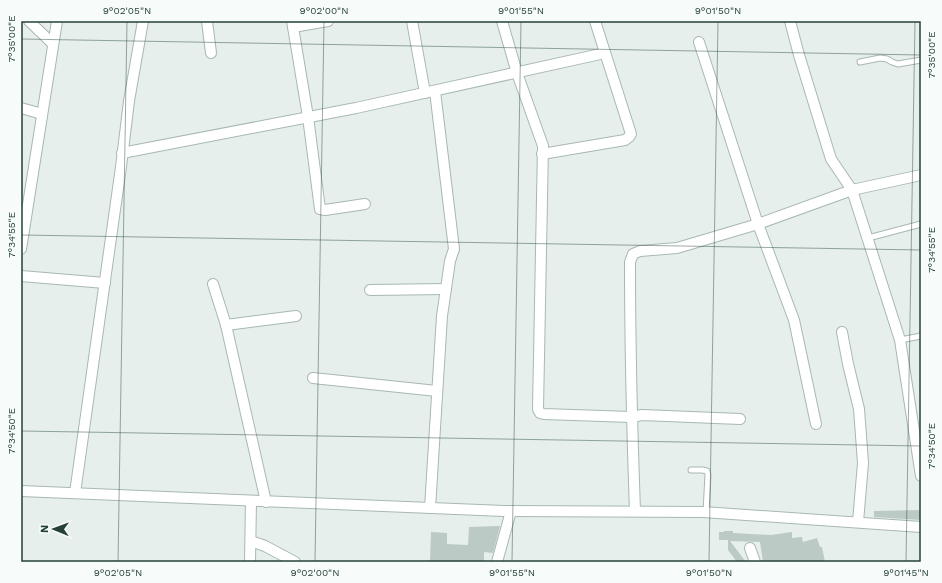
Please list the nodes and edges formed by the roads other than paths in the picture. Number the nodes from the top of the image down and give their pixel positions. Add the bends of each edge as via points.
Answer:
1 (29, 21) edge
2 (57, 21) edge
3 (143, 21) edge
4 (207, 21) edge
5 (328, 21) edge
6 (412, 21) edge
7 (502, 21) edge
8 (595, 21) edge
9 (790, 21) edge
10 (293, 24) edge
11 (699, 42) dead end
12 (53, 44) junction
13 (211, 53) dead end
14 (605, 53) junction
15 (921, 60) edge
16 (860, 62) dead end
17 (517, 73) junction
18 (430, 92) junction
19 (21, 108) edge
20 (42, 114) junction
21 (308, 118) junction
22 (122, 153) junction
23 (542, 154) junction
24 (921, 175) edge
25 (852, 190) junction
26 (364, 204) dead end
27 (24, 206) edge
28 (758, 224) junction
29 (921, 224) edge
30 (868, 238) junction
31 (21, 250) edge
32 (21, 276) edge
33 (105, 283) junction
34 (213, 284) dead end
35 (446, 289) junction
36 (370, 290) dead end
37 (296, 316) dead end
38 (226, 325) junction
39 (842, 332) dead end
40 (921, 336) edge
41 (900, 340) junction
42 (312, 378) dead end
43 (437, 392) junction
44 (632, 417) junction
45 (740, 420) dead end
46 (816, 424) dead end
47 (691, 470) dead end
48 (921, 476) edge
49 (21, 491) edge
50 (75, 493) junction
51 (251, 501) junction
52 (266, 502) junction
53 (430, 508) junction
54 (511, 511) junction
55 (635, 511) junction
56 (706, 512) junction
57 (858, 522) junction
58 (921, 527) edge
59 (251, 541) junction
60 (750, 548) dead end
61 (250, 562) edge
62 (295, 562) edge
63 (497, 562) edge
64 (754, 562) edge

1 - 12 street
2 - 12 street
3 - 22 street
4 - 13 street
5 - 10 street
6 - 18 street
7 - 17 street
8 - 14 street
9 - 25 street via 831,159
10 - 21 street
11 - 28 street
12 - 20 street
14 - 17 street
14 - 23 street via 631,134 625,140
15 - 16 lane via 898,64 880,58
17 - 18 street
17 - 23 street via 541,140
18 - 21 street
18 - 35 street via 454,250
19 - 20 street
20 - 27 street
21 - 22 street
21 - 26 street via 320,209
22 - 33 street
23 - 44 street via 538,409 544,414
24 - 25 street
25 - 28 street
25 - 30 street
27 - 31 street
28 - 44 street via 677,248 640,251 633,254 630,262
28 - 46 street via 794,320
29 - 30 lane
30 - 41 street
32 - 33 street
33 - 50 street
34 - 38 street
35 - 36 street
35 - 43 street
37 - 38 street
38 - 52 street
39 - 57 street via 859,409 863,463
40 - 41 lane
41 - 48 street
42 - 43 street
43 - 53 street
44 - 45 street via 642,415
44 - 55 street
47 - 56 lane via 707,472
49 - 50 street
50 - 51 street
51 - 52 street
51 - 59 street
52 - 53 street
53 - 54 street
54 - 55 street
54 - 63 street
55 - 56 street
56 - 57 street
57 - 58 street
59 - 61 street
59 - 62 street
60 - 64 street

